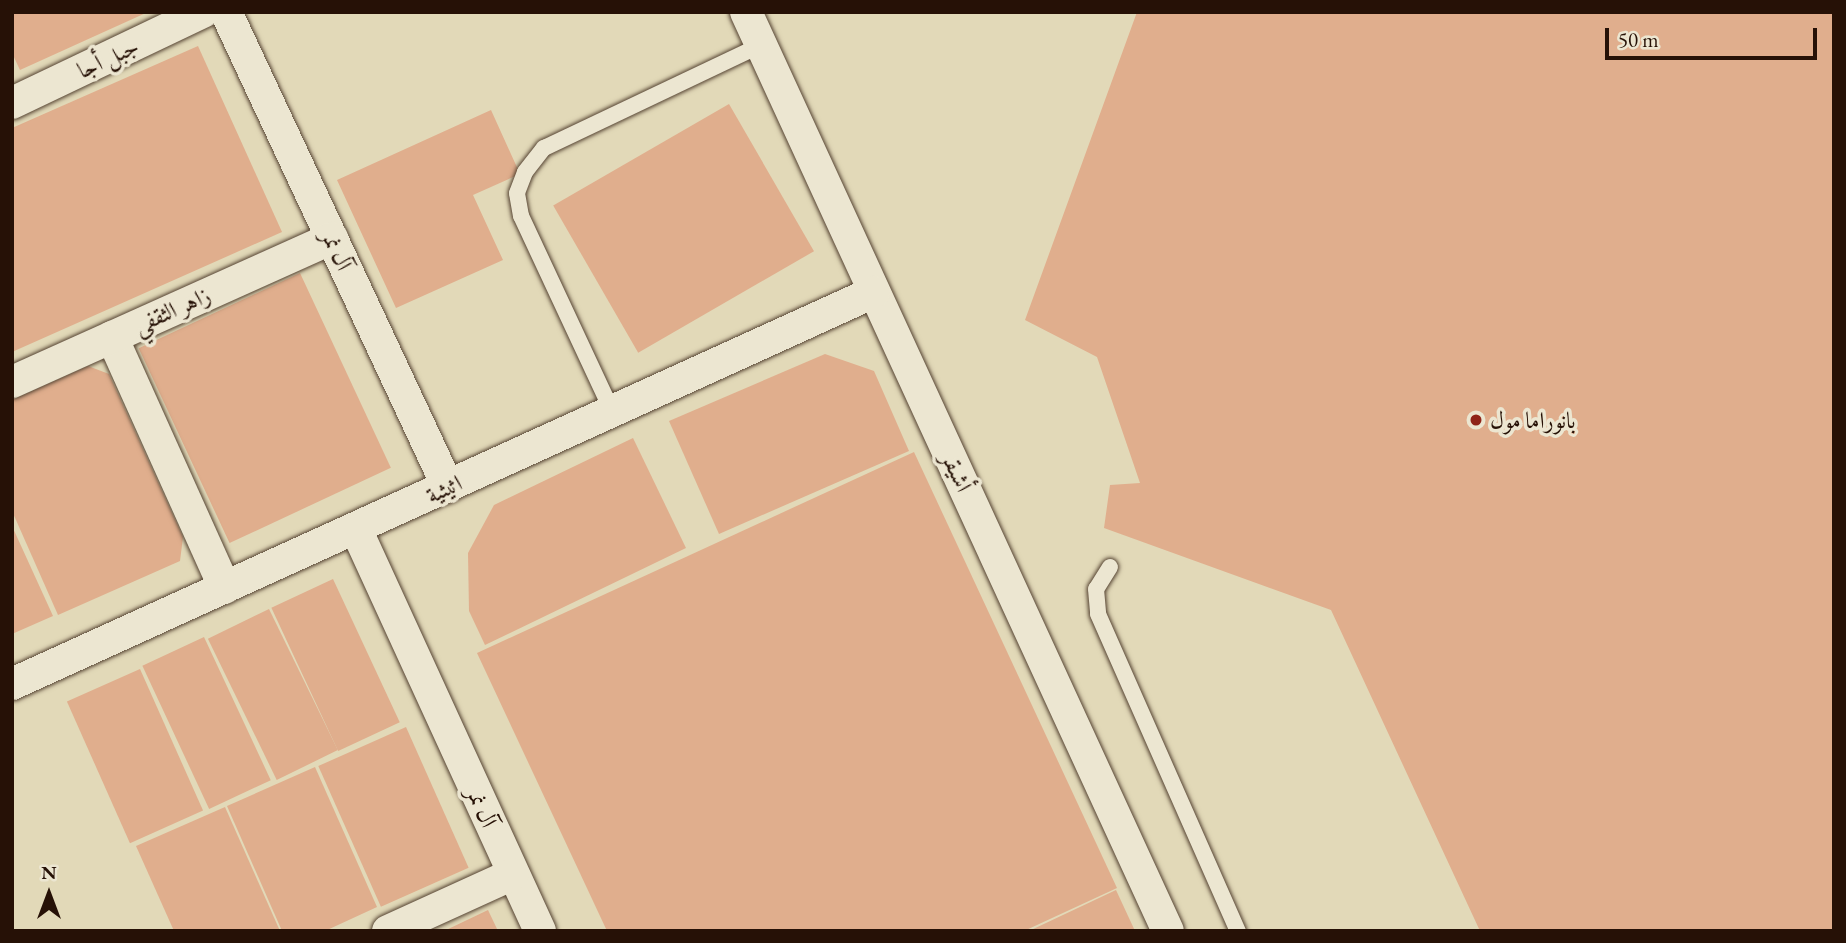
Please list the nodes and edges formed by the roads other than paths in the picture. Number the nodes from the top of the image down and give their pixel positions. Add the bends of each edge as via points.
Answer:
1 (203, 12) edge
2 (226, 12) edge
3 (746, 12) edge
4 (761, 45) junction
5 (12, 103) edge
6 (332, 238) junction
7 (874, 292) junction
8 (111, 337) junction
9 (12, 382) edge
10 (612, 411) junction
11 (448, 487) junction
12 (356, 529) junction
13 (1110, 567) dead end
14 (225, 588) junction
15 (12, 684) edge
16 (513, 874) junction
17 (388, 931) edge
18 (540, 931) edge
19 (1168, 931) edge
20 (1238, 931) edge

1 - 5 street, جبل أجا
2 - 6 street, آل نمر
3 - 4 street, أشيقر
4 - 7 street, أشيقر
4 - 10 lane via 544,148 517,193 521,216
6 - 8 street, زاهر الثقفي
6 - 11 street, آل نمر
7 - 10 street, اثيثية
7 - 19 street, أشيقر
8 - 9 street, زاهر الثقفي
8 - 14 street
10 - 11 street, اثيثية
11 - 12 street, اثيثية
12 - 14 street, اثيثية
12 - 16 street, آل نمر
13 - 20 lane via 1096,589 1098,614
14 - 15 street, اثيثية
16 - 17 street
16 - 18 street, آل نمر

